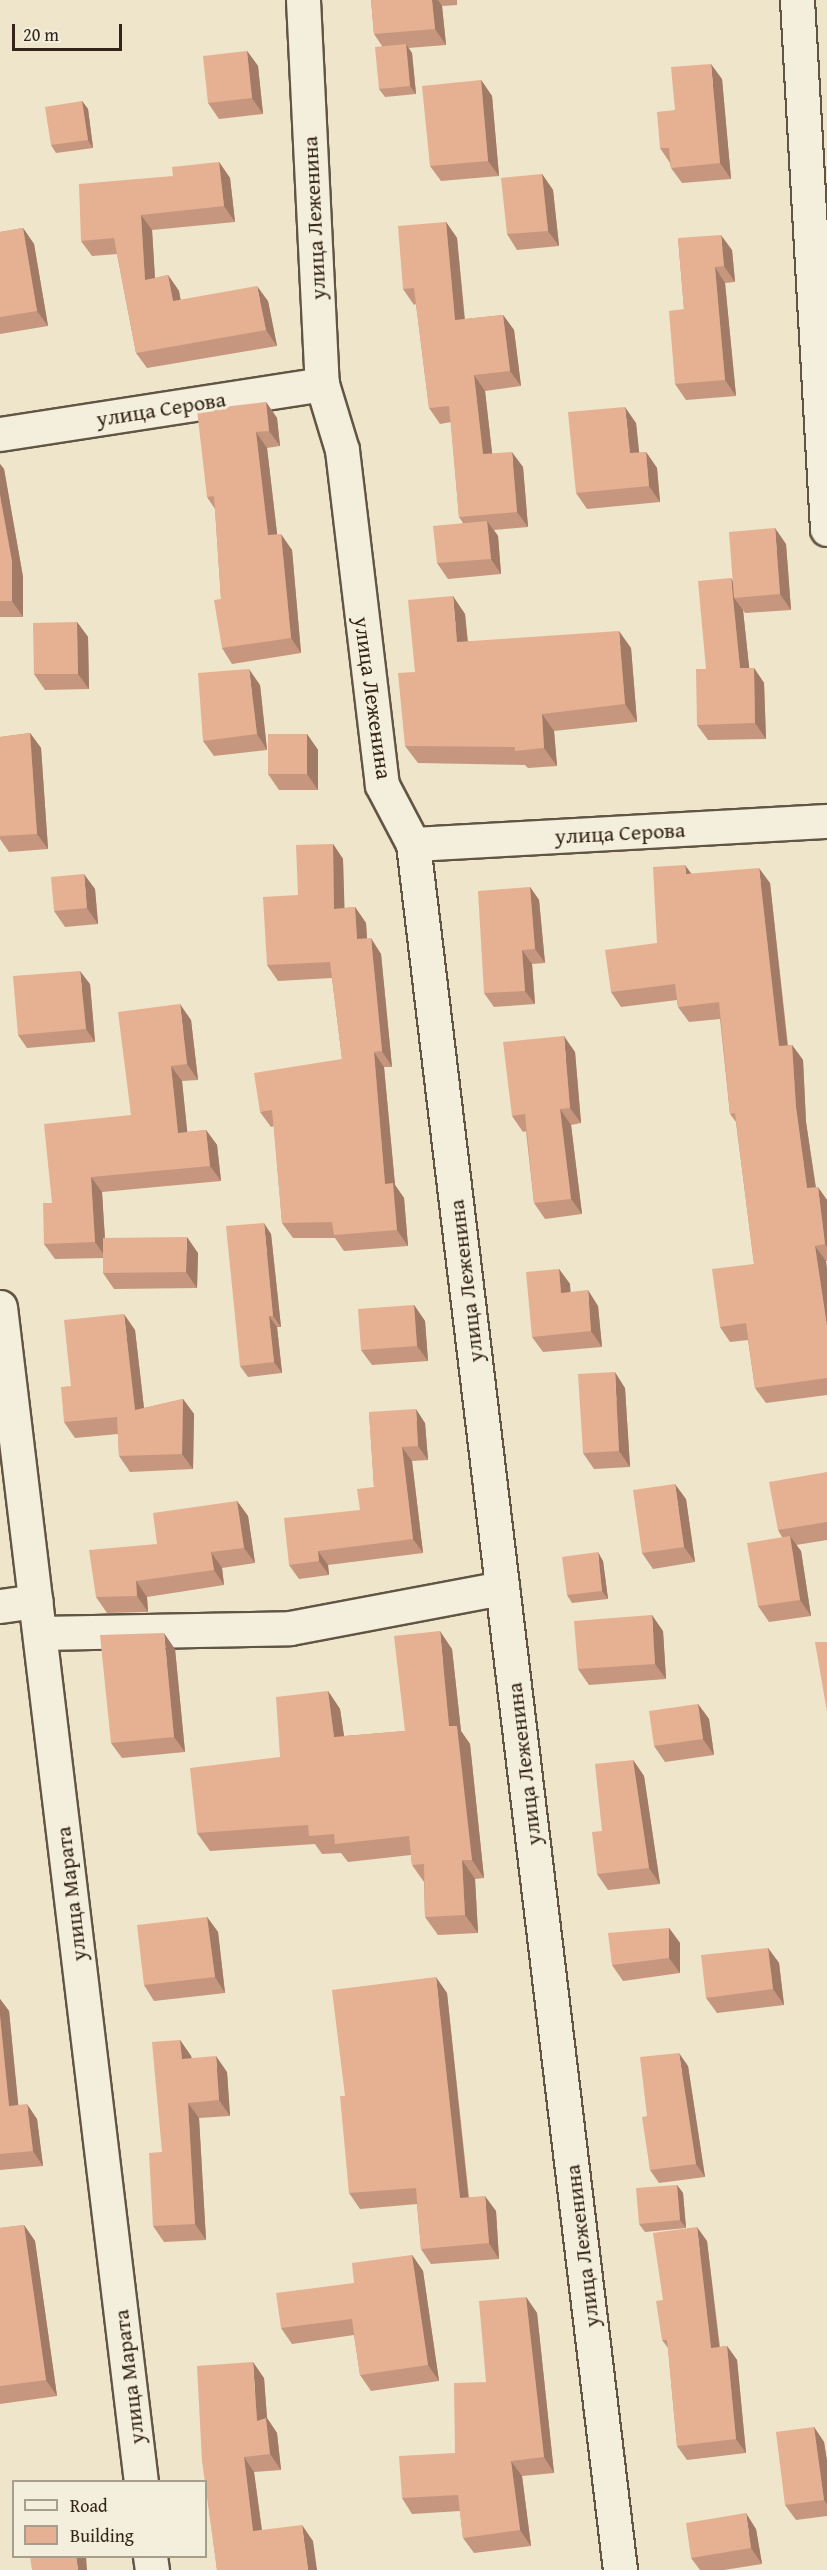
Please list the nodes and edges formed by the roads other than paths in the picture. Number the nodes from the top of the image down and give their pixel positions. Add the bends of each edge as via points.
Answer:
1 (303, 0) edge
2 (798, 0) edge
3 (322, 384) junction
4 (0, 434) edge
5 (827, 529) edge
6 (827, 821) edge
7 (413, 844) junction
8 (0, 1307) edge
9 (502, 1588) junction
10 (0, 1606) edge
11 (38, 1617) junction
12 (141, 2480) edge
13 (620, 2570) edge

1 - 3 street, улица Леженина
2 - 5 street
3 - 4 street, улица Серова
3 - 7 street, улица Леженина via 342,450 382,785
6 - 7 street, улица Серова
7 - 9 street, улица Леженина
8 - 11 street, улица Марата
9 - 11 street via 290,1628
9 - 13 street, улица Леженина
10 - 11 street
11 - 12 street, улица Марата

